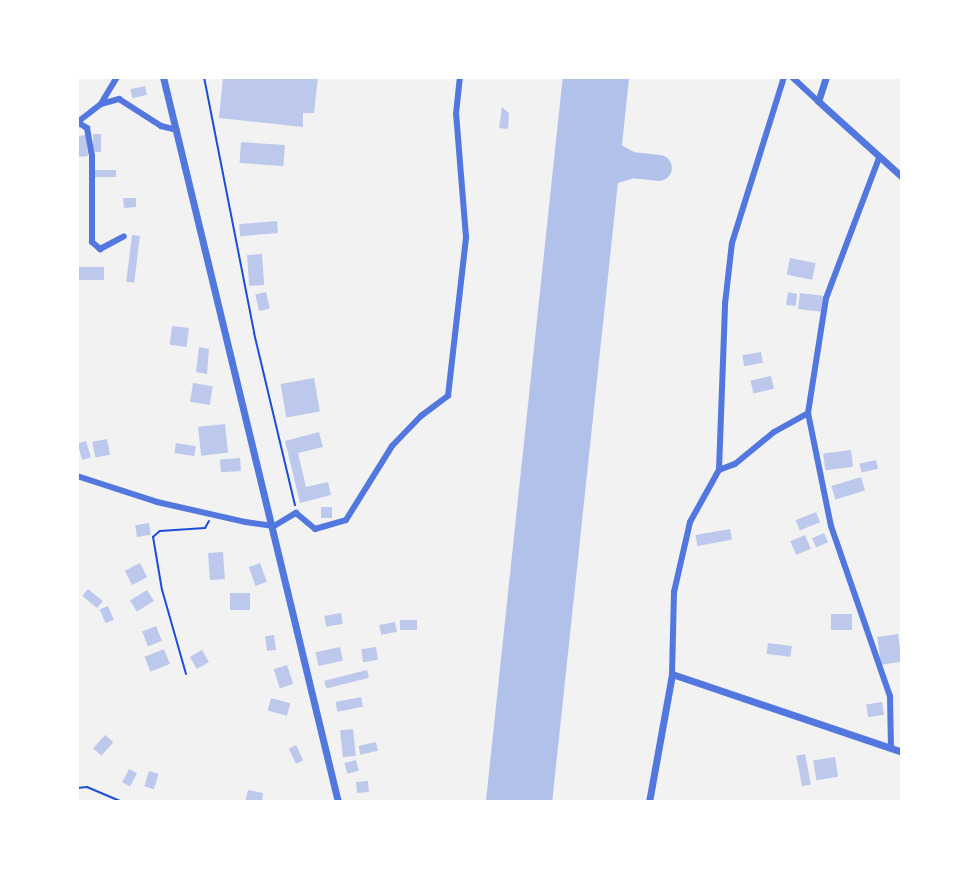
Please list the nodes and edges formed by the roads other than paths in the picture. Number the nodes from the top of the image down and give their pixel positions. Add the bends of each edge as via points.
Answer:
1 (117, 77) edge
2 (163, 77) edge
3 (460, 77) edge
4 (784, 77) edge
5 (792, 77) edge
6 (826, 77) edge
7 (818, 101) junction
8 (101, 104) junction
9 (78, 122) edge
10 (177, 130) junction
11 (879, 158) junction
12 (902, 177) edge
13 (124, 236) dead end
14 (808, 413) junction
15 (719, 470) junction
16 (77, 476) edge
17 (274, 526) junction
18 (672, 674) junction
19 (891, 748) junction
20 (902, 752) edge
21 (338, 802) edge
22 (649, 802) edge

1 - 8 street
2 - 10 street
3 - 17 street via 456,114 466,237 448,396 392,446 345,520 316,529 296,513
4 - 15 street via 732,243 725,303
5 - 7 street
6 - 7 street
7 - 11 street
8 - 9 street
8 - 10 street via 128,102 161,127
9 - 13 street via 87,128 92,155 92,242 100,249
10 - 17 street
11 - 12 street
11 - 14 street via 826,298
14 - 15 street via 774,432 735,464
14 - 19 street via 831,526 890,696
15 - 18 street via 690,522 674,592
16 - 17 street
17 - 21 street
18 - 19 street
18 - 22 street
19 - 20 street

